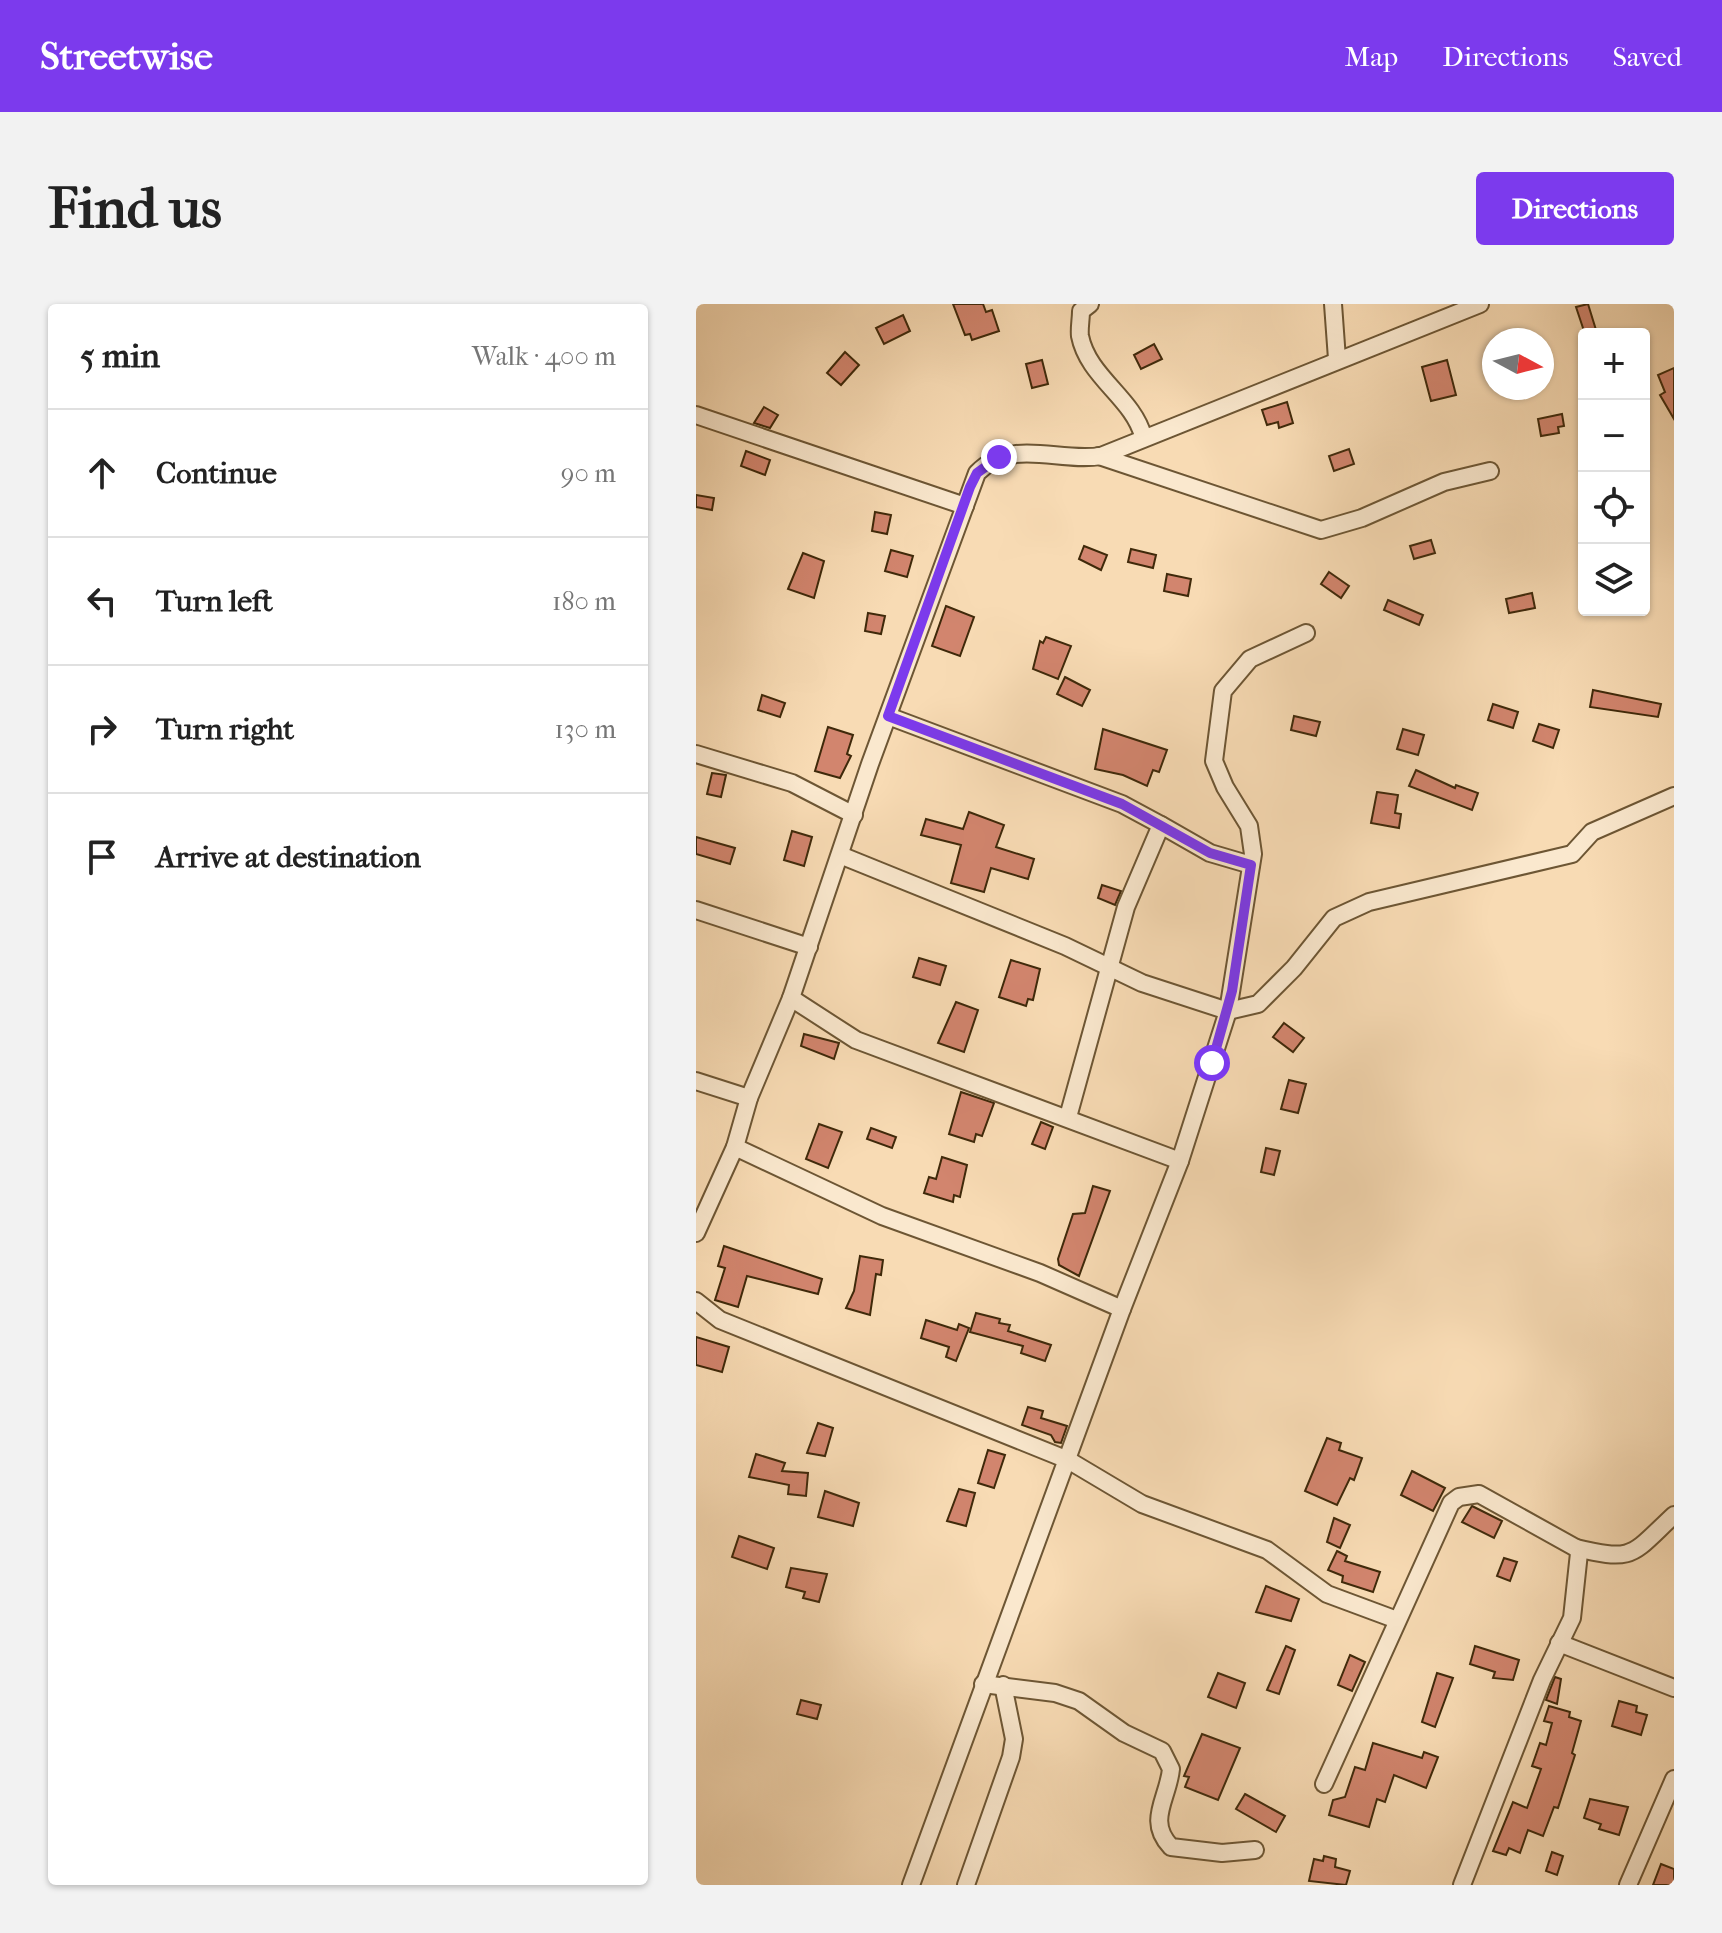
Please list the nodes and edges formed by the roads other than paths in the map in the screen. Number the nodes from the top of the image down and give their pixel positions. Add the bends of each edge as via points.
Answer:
1 (1090, 304) edge
2 (1333, 304) edge
3 (1480, 304) edge
4 (1337, 359) junction
5 (696, 415) edge
6 (1143, 436) junction
7 (1099, 456) junction
8 (1490, 471) dead end
9 (965, 506) junction
10 (1306, 633) dead end
11 (888, 716) junction
12 (696, 754) edge
13 (1674, 796) edge
14 (854, 815) junction
15 (1161, 825) junction
16 (840, 855) junction
17 (1251, 865) junction
18 (696, 910) edge
19 (809, 947) junction
20 (1108, 967) junction
21 (791, 998) junction
22 (1228, 1011) junction
23 (696, 1081) edge
24 (749, 1098) junction
25 (1068, 1117) junction
26 (735, 1147) junction
27 (1180, 1161) junction
28 (696, 1233) edge
29 (696, 1301) edge
30 (1122, 1309) junction
31 (1068, 1460) junction
32 (1674, 1515) edge
33 (1576, 1548) junction
34 (1397, 1620) junction
35 (1559, 1643) junction
36 (983, 1684) junction
37 (1003, 1685) junction
38 (1674, 1688) edge
39 (1674, 1779) edge
40 (1324, 1784) dead end
41 (1255, 1850) dead end
42 (911, 1885) edge
43 (966, 1885) edge
44 (1462, 1885) edge
45 (1628, 1885) edge

1 - 6 street via 1081,311 1080,337 1106,383 1138,417
2 - 4 street
3 - 4 street
4 - 6 street
5 - 9 street
6 - 7 street
7 - 8 street via 1321,530 1444,482
7 - 9 street via 999,457 977,473
9 - 11 street
10 - 17 street via 1250,659 1223,691 1214,761 1249,826
11 - 14 street
11 - 15 street via 1122,804
12 - 14 street via 792,783
13 - 22 street via 1602,825 1572,854 1369,902 1334,918 1258,1004
14 - 16 street
15 - 17 street via 1210,853
15 - 20 street via 1126,907
16 - 19 street
16 - 20 street
17 - 22 street
18 - 19 street
19 - 21 street
20 - 22 street
20 - 25 street
21 - 24 street
21 - 25 street via 856,1040
22 - 27 street
23 - 24 street
24 - 26 street
25 - 27 street
26 - 28 street
26 - 30 street via 882,1216
27 - 30 street
29 - 31 street via 720,1320
30 - 31 street
31 - 34 street via 1142,1504 1267,1550 1327,1594
31 - 36 street
32 - 33 street via 1631,1553 1610,1557
33 - 34 street via 1479,1494 1459,1497 1451,1503
33 - 35 street via 1572,1618
34 - 40 street
35 - 38 street
35 - 44 street
36 - 37 street
36 - 42 street
37 - 41 street via 1079,1701 1124,1733 1162,1751 1171,1769 1157,1821 1171,1847 1222,1853
37 - 43 street via 1013,1727 1011,1757
39 - 45 street

